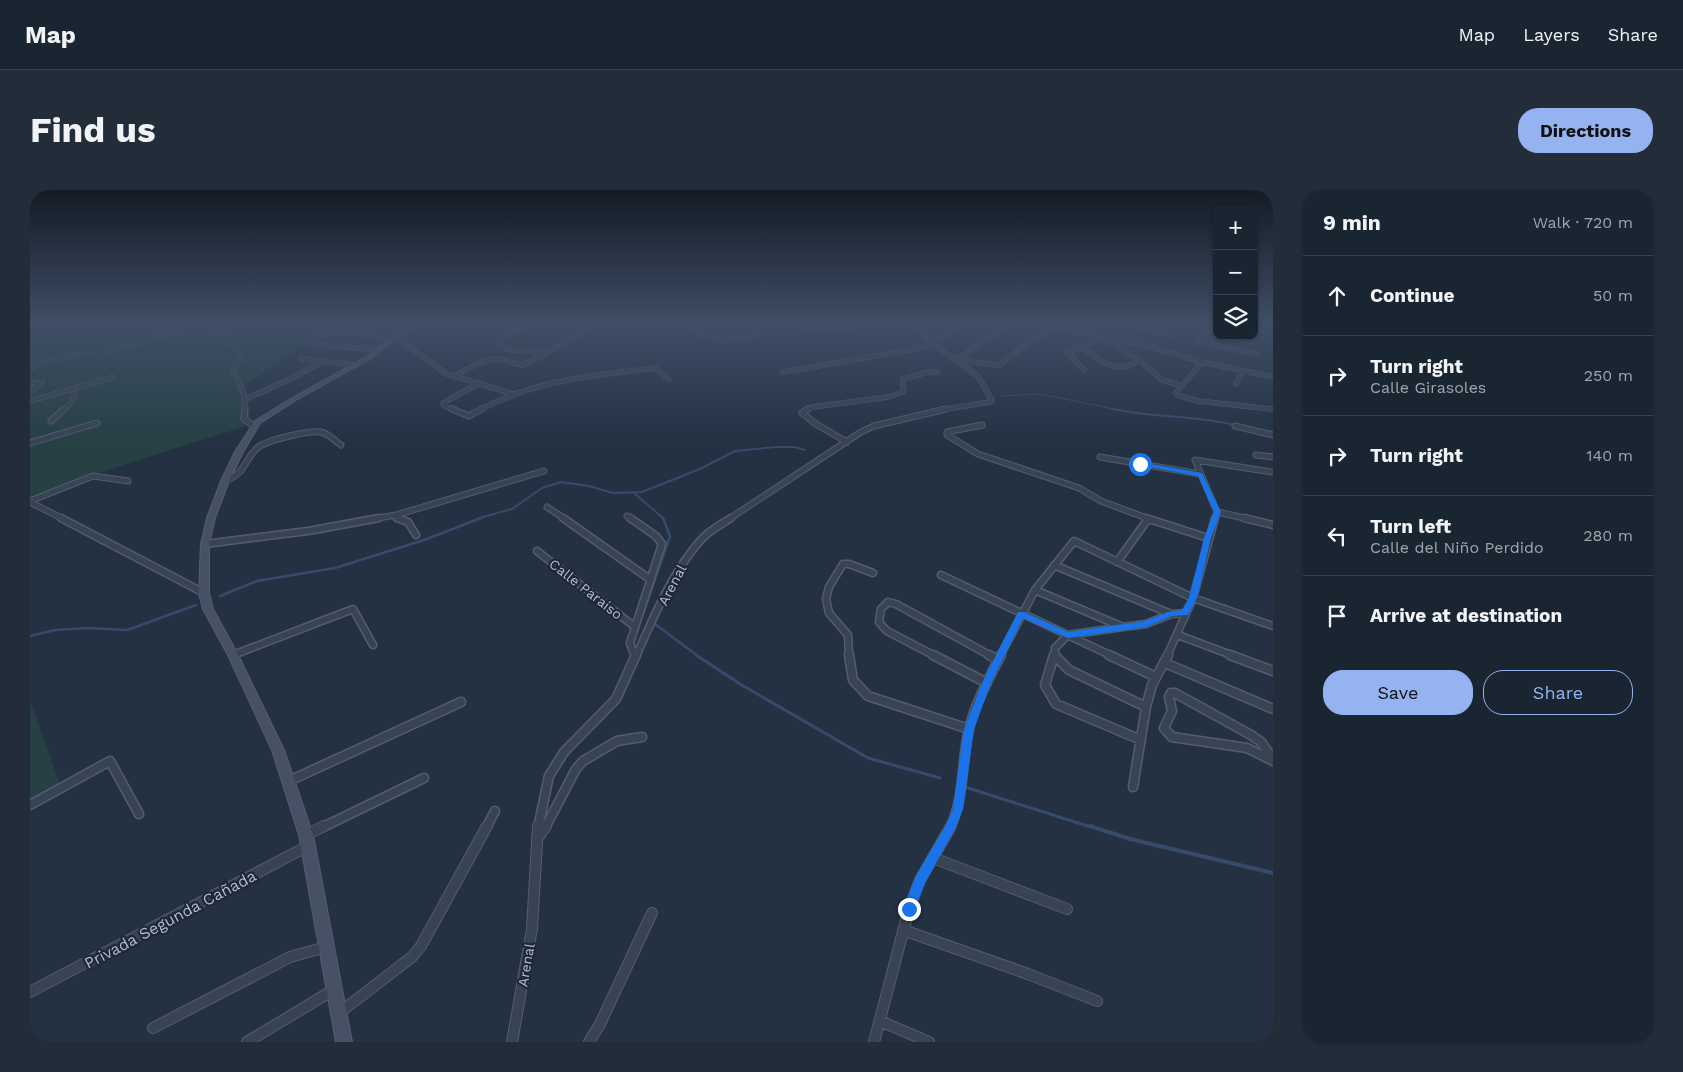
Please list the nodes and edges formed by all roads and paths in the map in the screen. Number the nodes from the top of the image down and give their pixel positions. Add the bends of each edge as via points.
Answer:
1 (1202, 362) edge
2 (42, 363) edge
3 (238, 363) edge
4 (322, 363) edge
5 (331, 363) edge
6 (359, 363) edge
7 (430, 363) edge
8 (484, 363) edge
9 (511, 363) edge
10 (528, 363) edge
11 (840, 363) edge
12 (960, 363) edge
13 (986, 363) edge
14 (1001, 363) edge
15 (1076, 363) edge
16 (1104, 363) edge
17 (1136, 363) edge
18 (1142, 363) edge
19 (1206, 363) edge
20 (355, 365) junction
21 (30, 368) edge
22 (1084, 370) dead end
23 (1242, 370) junction
24 (783, 372) dead end
25 (937, 372) dead end
26 (454, 376) junction
27 (114, 377) dead end
28 (1273, 377) edge
29 (669, 380) dead end
30 (30, 383) edge
31 (480, 383) junction
32 (1236, 384) dead end
33 (1182, 386) junction
34 (72, 391) junction
35 (30, 392) edge
36 (513, 394) junction
37 (246, 399) junction
38 (30, 401) edge
39 (1273, 409) edge
40 (51, 420) dead end
41 (97, 423) dead end
42 (982, 425) dead end
43 (254, 426) junction
44 (1235, 426) dead end
45 (1273, 435) edge
46 (847, 442) junction
47 (30, 443) edge
48 (341, 445) dead end
49 (1256, 455) dead end
50 (1100, 457) dead end
51 (1273, 457) edge
52 (544, 471) dead end
53 (1272, 472) edge
54 (1200, 474) junction
55 (128, 481) dead end
56 (225, 481) junction
57 (30, 502) edge
58 (548, 507) dead end
59 (1217, 512) junction
60 (396, 515) junction
61 (627, 516) dead end
62 (1148, 519) junction
63 (1273, 525) edge
64 (416, 535) dead end
65 (1208, 538) junction
66 (205, 544) junction
67 (537, 551) dead end
68 (1117, 562) junction
69 (1054, 565) junction
70 (873, 573) dead end
71 (941, 575) dead end
72 (651, 580) junction
73 (1036, 590) junction
74 (204, 593) junction
75 (1193, 598) junction
76 (1185, 613) junction
77 (1021, 614) junction
78 (1171, 614) junction
79 (1273, 626) edge
80 (635, 627) junction
81 (1122, 627) junction
82 (1068, 635) junction
83 (1178, 635) junction
84 (373, 645) dead end
85 (233, 655) junction
86 (637, 655) junction
87 (1054, 655) junction
88 (998, 660) junction
89 (1165, 663) junction
90 (1273, 671) edge
91 (1156, 677) junction
92 (987, 683) junction
93 (461, 702) dead end
94 (1146, 707) junction
95 (1273, 709) edge
96 (969, 729) junction
97 (642, 737) dead end
98 (1141, 740) junction
99 (1273, 760) edge
100 (424, 778) dead end
101 (289, 781) junction
102 (1133, 787) dead end
103 (30, 805) edge
104 (495, 811) dead end
105 (139, 814) dead end
106 (308, 840) junction
107 (536, 840) junction
108 (934, 858) junction
109 (1067, 909) dead end
110 (652, 913) dead end
111 (903, 930) junction
112 (326, 947) junction
113 (335, 989) junction
114 (30, 992) edge
115 (1097, 1001) dead end
116 (339, 1013) junction
117 (880, 1021) junction
118 (153, 1028) dead end
119 (246, 1042) edge
120 (344, 1042) edge
121 (512, 1042) edge
122 (589, 1042) edge
123 (874, 1042) edge
124 (929, 1042) edge

1 - 33 street
2 - 21 street
3 - 37 street via 233,371 243,386
4 - 37 street
5 - 20 street
6 - 20 street
7 - 26 street
8 - 26 street
9 - 10 street
11 - 24 street
12 - 46 street, Arenal via 978,376 992,400 990,402 874,426
13 - 14 street
15 - 22 street
16 - 17 street via 1132,366
18 - 33 street via 1162,380
19 - 23 street
20 - 43 street via 274,410
23 - 28 street
23 - 32 street
25 - 46 street via 903,379 904,392 888,397 812,407 802,413
26 - 31 street
27 - 34 street
29 - 36 street via 656,368 542,385
30 - 35 street via 42,384
31 - 36 street
31 - 36 street via 443,404 469,416
33 - 39 street via 1176,393 1185,398
34 - 38 street
34 - 40 street via 75,394 73,400
37 - 43 street via 244,419
41 - 47 street
42 - 62 street via 947,432 947,435 978,454 1079,488 1101,501
43 - 56 street
44 - 45 street
46 - 86 street, Arenal via 704,536 679,570
48 - 56 street via 320,432 264,444 256,450 241,474
49 - 51 street
50 - 54 street
52 - 60 street
53 - 54 street via 1195,460
54 - 59 street
55 - 57 street via 114,482 93,476
56 - 66 street
57 - 74 street
58 - 72 street
59 - 63 street
59 - 65 street
60 - 64 street via 398,520 408,522
60 - 66 street via 308,531
61 - 72 street via 659,540 662,548
62 - 65 street
62 - 68 street
65 - 75 street
66 - 74 street
67 - 80 street, Calle Paraíso
68 - 69 street via 1074,541
68 - 75 street
69 - 73 street
69 - 78 street
70 - 96 street via 843,564 829,587 826,599 829,613 848,635 850,669 858,687 868,696
71 - 77 street
72 - 80 street
73 - 77 street
73 - 81 street
74 - 85 street via 208,609
75 - 76 street
75 - 79 street
76 - 78 street
76 - 83 street
77 - 82 street
77 - 88 street
78 - 81 street via 1146,624
80 - 86 street via 630,649
81 - 82 street
82 - 87 street via 1055,648
82 - 91 street
83 - 89 street
83 - 90 street
84 - 85 street via 353,609
85 - 101 street via 278,750
86 - 107 street, Arenal via 616,699 564,752 549,776
87 - 94 street via 1069,670
87 - 98 street via 1045,685 1056,704
88 - 92 street
88 - 92 street via 896,604 888,602 881,609 880,622 887,631
89 - 91 street
89 - 95 street
91 - 94 street
92 - 96 street
93 - 101 street
94 - 98 street
96 - 108 street via 958,809
97 - 107 street via 617,741 583,761 552,820
98 - 102 street
99 - 99 street via 1261,742 1251,735 1175,693 1169,697 1172,711 1164,728 1172,737 1247,748
100 - 106 street, Privada Segunda Cañada
101 - 106 street
103 - 105 street via 110,761
104 - 116 street via 421,946 412,957
106 - 112 street
106 - 114 street, Privada Segunda Cañada
107 - 121 street, Arenal via 532,929
108 - 109 street
108 - 111 street via 920,880
110 - 122 street
111 - 115 street
111 - 117 street
112 - 113 street
112 - 118 street via 290,957
113 - 116 street
113 - 119 street
116 - 120 street
117 - 123 street
117 - 124 street

